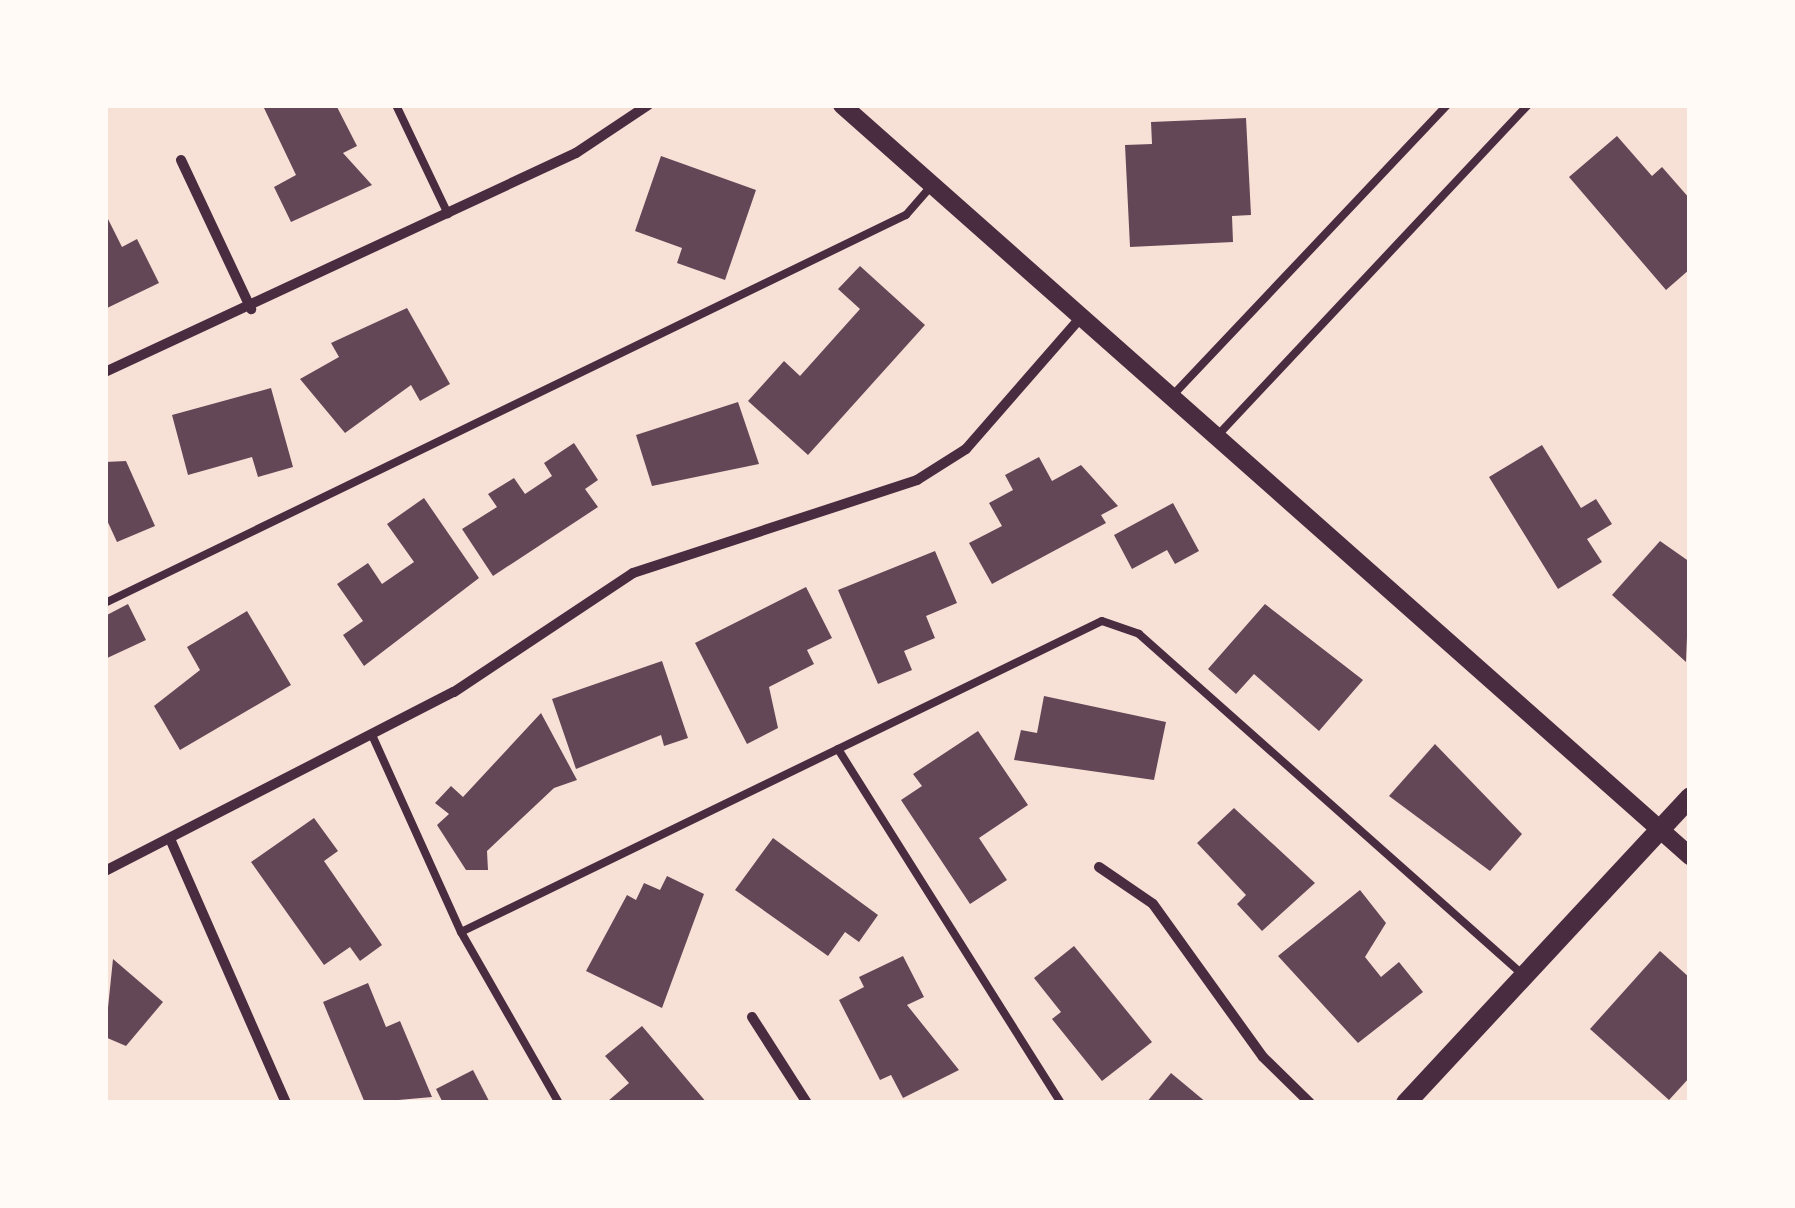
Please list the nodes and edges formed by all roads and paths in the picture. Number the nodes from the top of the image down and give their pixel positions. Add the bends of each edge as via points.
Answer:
1 (396, 105) edge
2 (648, 105) edge
3 (842, 105) edge
4 (1446, 105) edge
5 (1529, 106) edge
6 (181, 160) dead end
7 (932, 184) junction
8 (448, 214) junction
9 (250, 308) junction
10 (1082, 316) junction
11 (105, 372) edge
12 (1173, 395) junction
13 (1218, 435) junction
14 (105, 603) edge
15 (372, 735) junction
16 (838, 749) junction
17 (1690, 797) edge
18 (1658, 828) junction
19 (171, 840) junction
20 (1690, 856) edge
21 (1099, 868) dead end
22 (105, 871) edge
23 (461, 932) junction
24 (1521, 973) junction
25 (752, 1017) dead end
26 (286, 1103) edge
27 (558, 1103) edge
28 (807, 1103) edge
29 (1061, 1103) edge
30 (1310, 1103) edge
31 (1406, 1103) edge

1 - 8 lane
2 - 8 street via 576,154
3 - 7 street
4 - 12 lane
5 - 13 lane
6 - 9 street
7 - 10 street
7 - 14 lane via 906,215
8 - 9 street
9 - 11 street
10 - 12 street
10 - 15 street via 966,449 917,480 633,574
12 - 13 street
13 - 18 street
15 - 19 street
15 - 23 lane
16 - 23 lane
16 - 24 lane via 1102,621 1139,634
16 - 29 lane
17 - 18 main road
18 - 20 street
18 - 24 main road
19 - 22 street
19 - 26 street
21 - 30 street via 1154,904 1251,1043
23 - 27 lane
24 - 31 main road
25 - 28 street

